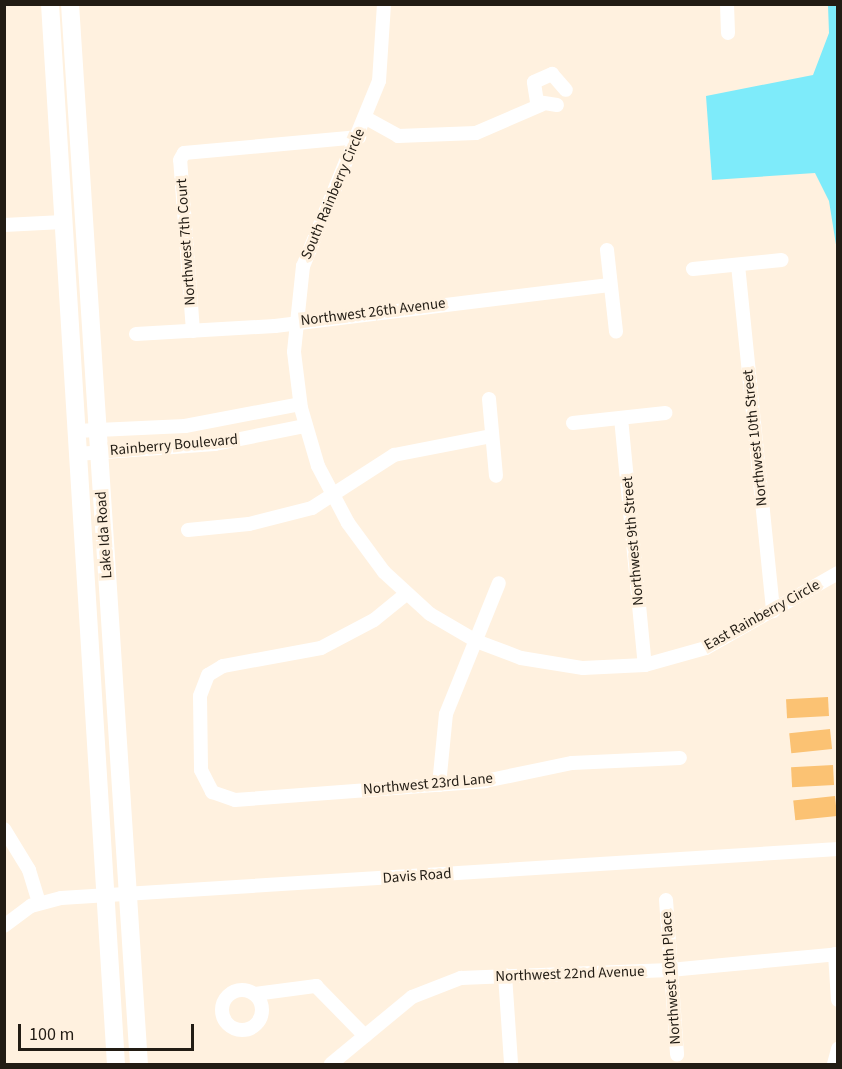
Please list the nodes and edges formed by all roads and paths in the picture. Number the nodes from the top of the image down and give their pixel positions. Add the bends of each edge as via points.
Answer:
1 (50, 4) edge
2 (70, 4) edge
3 (384, 4) edge
4 (727, 4) edge
5 (728, 33) dead end
6 (566, 90) dead end
7 (541, 105) junction
8 (557, 105) dead end
9 (366, 118) junction
10 (358, 137) junction
11 (63, 222) junction
12 (4, 225) edge
13 (607, 250) dead end
14 (782, 260) dead end
15 (738, 265) junction
16 (693, 269) dead end
17 (610, 285) junction
18 (295, 320) junction
19 (193, 331) junction
20 (616, 332) dead end
21 (136, 334) dead end
22 (489, 399) dead end
23 (300, 404) junction
24 (665, 413) dead end
25 (621, 418) junction
26 (573, 423) dead end
27 (305, 426) junction
28 (98, 430) junction
29 (76, 431) junction
30 (492, 436) junction
31 (99, 452) junction
32 (77, 454) junction
33 (496, 476) dead end
34 (332, 496) junction
35 (188, 530) dead end
36 (837, 573) edge
37 (499, 583) dead end
38 (406, 594) junction
39 (773, 611) junction
40 (476, 641) junction
41 (645, 665) junction
42 (680, 758) dead end
43 (439, 785) junction
44 (4, 829) edge
45 (837, 849) edge
46 (127, 894) junction
47 (105, 895) junction
48 (666, 900) dead end
49 (39, 902) junction
50 (4, 926) edge
51 (836, 954) edge
52 (670, 970) junction
53 (505, 975) junction
54 (255, 994) dead end
55 (837, 1000) edge
56 (365, 1036) junction
57 (837, 1049) edge
58 (677, 1055) dead end
59 (116, 1065) edge
60 (138, 1065) edge
61 (331, 1065) edge
62 (511, 1065) edge
63 (834, 1065) edge

1 - 11 street, Lake Ida Road
2 - 28 street, Lake Ida Road
3 - 9 street, South Rainberry Circle via 382,62
4 - 5 street
6 - 7 street via 557,75 542,75 532,93
7 - 8 street
7 - 9 street via 476,133 398,136
9 - 10 street, South Rainberry Circle
10 - 18 street, South Rainberry Circle via 303,266
10 - 19 street, Northwest 7th Court via 184,153 180,160
11 - 12 street
11 - 29 street, Lake Ida Road
13 - 17 street
14 - 15 street
15 - 16 street
15 - 39 street, Northwest 10th Street
17 - 18 street, Northwest 26th Avenue
17 - 20 street
18 - 19 street, Northwest 26th Avenue
18 - 23 street, South Rainberry Circle
19 - 21 street, Northwest 26th Avenue
22 - 30 street
23 - 27 street, South Rainberry Circle
23 - 28 street, Rainberry Boulevard via 185,426
24 - 25 street
25 - 26 street
25 - 41 street, Northwest 9th Street
27 - 31 street, Rainberry Boulevard via 215,444
27 - 34 street, South Rainberry Circle
28 - 29 street, Rainberry Boulevard
28 - 31 street, Lake Ida Road
29 - 32 street, Lake Ida Road
30 - 33 street
30 - 34 street via 394,455
31 - 32 street, Rainberry Boulevard
31 - 46 street, Lake Ida Road
32 - 47 street, Lake Ida Road
34 - 35 street via 281,518
34 - 38 street, South Rainberry Circle via 364,548
36 - 39 street, East Rainberry Circle
37 - 40 street
38 - 40 street, South Rainberry Circle
38 - 43 street, Northwest 23rd Lane via 374,620 321,648 215,669 200,696 201,771 212,792 236,800
39 - 41 street, East Rainberry Circle via 706,648
40 - 41 street, East Rainberry Circle via 552,665
40 - 43 street via 446,714
42 - 43 street, Northwest 23rd Lane via 572,763
44 - 49 street via 29,870
45 - 46 street, Davis Road
46 - 47 street, Davis Road
46 - 60 street, Lake Ida Road
47 - 49 street, Davis Road
47 - 59 street, Lake Ida Road
48 - 52 street, Northwest 10th Place
49 - 50 street, Davis Road
51 - 52 street, Northwest 22nd Avenue
51 - 55 street
52 - 53 street, Northwest 22nd Avenue
52 - 58 street, Northwest 10th Place
53 - 56 street, Northwest 22nd Avenue via 461,978 428,988
53 - 62 street
54 - 56 street via 316,986
56 - 61 street, Northwest 22nd Avenue
57 - 63 street

